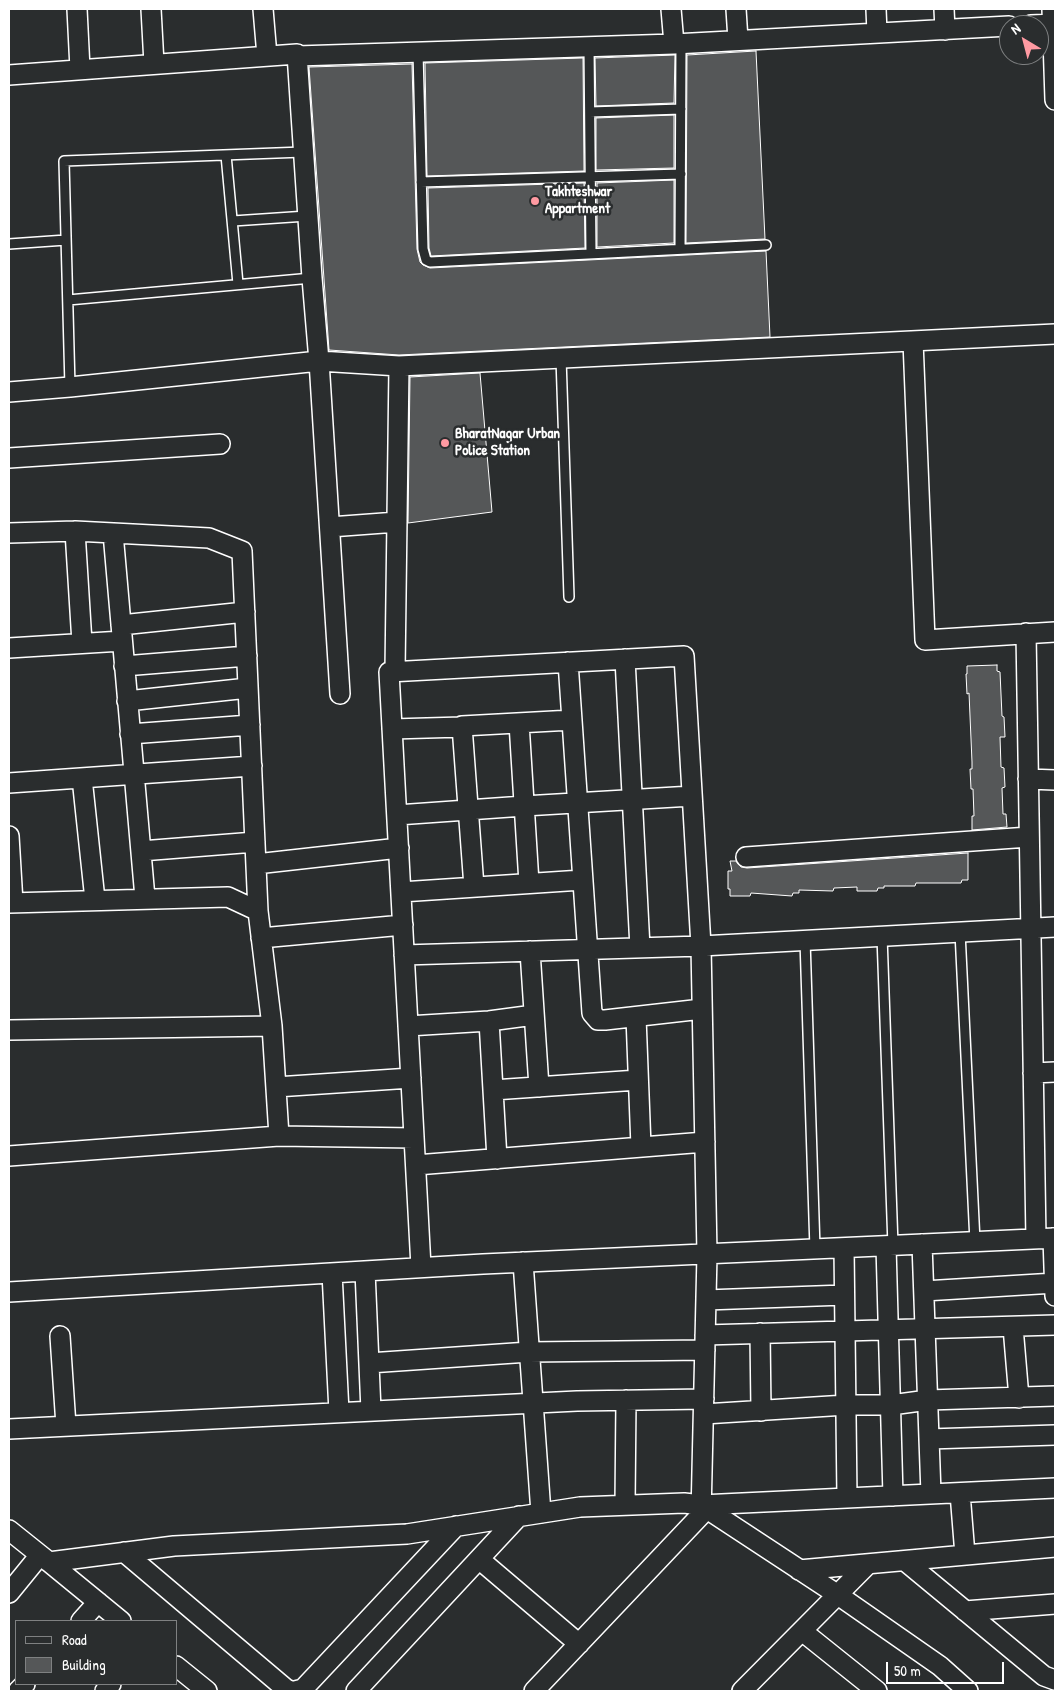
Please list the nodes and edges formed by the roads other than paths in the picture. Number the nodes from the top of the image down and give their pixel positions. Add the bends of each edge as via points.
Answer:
1 (77, 9) edge
2 (151, 9) edge
3 (263, 9) edge
4 (670, 9) edge
5 (736, 9) edge
6 (876, 9) edge
7 (944, 9) edge
8 (1053, 19) edge
9 (999, 27) edge
10 (945, 30) junction
11 (877, 33) junction
12 (738, 40) junction
13 (677, 44) junction
14 (589, 46) junction
15 (418, 52) junction
16 (267, 56) junction
17 (297, 56) junction
18 (154, 64) junction
19 (80, 70) junction
20 (9, 75) edge
21 (1055, 100) edge
22 (681, 109) junction
23 (590, 112) junction
24 (303, 152) junction
25 (226, 155) junction
26 (681, 174) junction
27 (591, 176) junction
28 (421, 182) junction
29 (307, 216) junction
30 (232, 221) junction
31 (66, 240) junction
32 (9, 244) edge
33 (766, 245) dead end
34 (680, 249) junction
35 (591, 253) junction
36 (312, 278) junction
37 (238, 284) junction
38 (68, 300) junction
39 (1055, 334) edge
40 (913, 341) junction
41 (561, 358) junction
42 (319, 361) junction
43 (399, 366) junction
44 (70, 387) junction
45 (9, 392) edge
46 (220, 444) dead end
47 (9, 458) edge
48 (397, 522) junction
49 (330, 527) junction
50 (76, 531) junction
51 (9, 533) edge
52 (113, 533) junction
53 (569, 596) dead end
54 (245, 612) junction
55 (1055, 632) edge
56 (122, 633) junction
57 (1026, 633) junction
58 (82, 644) junction
59 (9, 648) edge
60 (247, 656) junction
61 (625, 659) junction
62 (568, 662) junction
63 (124, 666) junction
64 (395, 671) junction
65 (248, 688) junction
66 (340, 694) dead end
67 (127, 700) junction
68 (572, 720) junction
69 (519, 723) junction
70 (250, 725) junction
71 (462, 727) junction
72 (392, 729) junction
73 (130, 734) junction
74 (252, 766) junction
75 (134, 774) junction
76 (82, 778) junction
77 (1028, 780) junction
78 (1055, 780) edge
79 (9, 783) edge
80 (692, 796) junction
81 (632, 800) junction
82 (577, 802) junction
83 (524, 806) junction
84 (468, 810) junction
85 (397, 816) junction
86 (9, 836) edge
87 (1029, 837) junction
88 (255, 842) junction
89 (399, 848) junction
90 (140, 851) junction
91 (746, 857) dead end
92 (256, 864) junction
93 (582, 880) junction
94 (529, 883) junction
95 (474, 887) junction
96 (401, 892) junction
97 (145, 898) junction
98 (95, 900) junction
99 (11, 903) edge
100 (258, 911) junction
101 (403, 925) junction
102 (1055, 927) edge
103 (1031, 928) junction
104 (960, 932) junction
105 (882, 936) junction
106 (262, 938) junction
107 (805, 940) junction
108 (701, 946) junction
109 (640, 948) junction
110 (586, 950) junction
111 (530, 951) junction
112 (404, 955) junction
113 (702, 1009) junction
114 (534, 1015) junction
115 (636, 1017) junction
116 (488, 1021) junction
117 (272, 1026) junction
118 (408, 1026) junction
119 (9, 1030) edge
120 (1055, 1072) edge
121 (1033, 1074) junction
122 (411, 1078) junction
123 (638, 1080) junction
124 (276, 1087) junction
125 (539, 1087) junction
126 (493, 1090) junction
127 (278, 1136) junction
128 (414, 1138) junction
129 (705, 1142) junction
130 (641, 1147) junction
131 (9, 1156) edge
132 (497, 1159) junction
133 (416, 1165) junction
134 (1048, 1239) edge
135 (975, 1242) junction
136 (922, 1244) junction
137 (889, 1246) junction
138 (844, 1248) junction
139 (814, 1249) junction
140 (707, 1254) junction
141 (523, 1262) junction
142 (421, 1267) junction
143 (365, 1271) junction
144 (332, 1272) junction
145 (1055, 1283) edge
146 (1055, 1289) edge
147 (924, 1291) junction
148 (9, 1292) edge
149 (844, 1295) junction
150 (1055, 1296) edge
151 (706, 1300) junction
152 (1055, 1325) edge
153 (1013, 1326) junction
154 (925, 1329) junction
155 (888, 1330) junction
156 (845, 1331) junction
157 (760, 1333) junction
158 (60, 1336) dead end
159 (705, 1342) junction
160 (529, 1352) junction
161 (369, 1363) junction
162 (1055, 1396) edge
163 (1019, 1398) junction
164 (626, 1400) junction
165 (928, 1400) junction
166 (533, 1403) junction
167 (846, 1405) junction
168 (891, 1405) junction
169 (704, 1407) junction
170 (761, 1410) junction
171 (371, 1411) junction
172 (339, 1412) junction
173 (66, 1426) junction
174 (9, 1429) edge
175 (1055, 1435) edge
176 (929, 1439) junction
177 (1055, 1488) edge
178 (960, 1493) junction
179 (931, 1494) junction
180 (893, 1496) junction
181 (847, 1498) junction
182 (625, 1505) junction
183 (701, 1505) junction
184 (541, 1513) junction
185 (518, 1516) junction
186 (456, 1526) junction
187 (9, 1530) edge
188 (1055, 1547) edge
189 (124, 1552) junction
190 (965, 1555) junction
191 (45, 1559) junction
192 (479, 1559) junction
193 (905, 1560) junction
194 (868, 1564) junction
195 (799, 1570) junction
196 (9, 1593) edge
197 (838, 1595) junction
198 (98, 1602) junction
199 (1055, 1604) edge
200 (965, 1611) junction
201 (82, 1620) edge
202 (120, 1620) edge
203 (802, 1631) junction
204 (579, 1644) junction
205 (178, 1668) edge
206 (1055, 1680) edge
207 (869, 1689) edge
208 (359, 1690) edge
209 (207, 1691) edge
210 (291, 1691) edge
211 (295, 1691) edge
212 (534, 1691) edge
213 (742, 1691) edge
214 (968, 1691) edge

1 - 19 street
2 - 18 street
3 - 16 street
4 - 13 street
5 - 12 street
6 - 11 street
7 - 10 street
8 - 21 street
9 - 10 street
10 - 11 street
11 - 12 street
12 - 13 street
13 - 14 street
13 - 22 lane
14 - 15 street
14 - 23 lane
15 - 17 street
15 - 28 lane
16 - 17 street
16 - 18 street
17 - 24 street
18 - 19 street
19 - 20 street
22 - 23 lane
22 - 26 lane
23 - 27 lane
24 - 25 lane
24 - 29 street
25 - 30 lane
25 - 31 lane via 64,161
26 - 27 lane
26 - 34 lane
27 - 28 lane
27 - 35 lane
28 - 35 lane via 424,256 430,262
29 - 30 lane
29 - 36 street
30 - 37 lane
31 - 32 lane
31 - 38 lane
33 - 34 lane
34 - 35 lane
36 - 37 lane
36 - 42 street
37 - 38 lane
38 - 44 lane
39 - 40 street
40 - 41 street
40 - 57 street via 925,640
41 - 43 street
41 - 53 lane
42 - 43 street
42 - 44 street
42 - 49 street
43 - 48 street
44 - 45 street
46 - 47 street
48 - 49 street
48 - 64 street
49 - 66 street
50 - 51 street
50 - 52 street
50 - 58 street
52 - 54 street via 209,538 242,551
52 - 56 street
54 - 56 street
54 - 60 street
55 - 57 street
56 - 58 street
56 - 63 street
57 - 77 street
58 - 59 street
60 - 63 street
60 - 65 street
61 - 62 street
61 - 80 street via 684,656
61 - 81 street
62 - 64 street
62 - 68 street
63 - 67 street
64 - 72 street via 389,672
65 - 67 street
65 - 70 street
67 - 73 street
68 - 69 street
68 - 82 street
69 - 71 street
69 - 83 street
70 - 73 street
70 - 74 street
71 - 72 street
71 - 84 street
72 - 85 street
73 - 75 street
74 - 75 street
74 - 88 street
75 - 76 street
75 - 90 street
76 - 79 street
76 - 98 street
77 - 78 street
77 - 87 street
80 - 81 street
80 - 108 street
81 - 82 street
81 - 109 street
82 - 83 street
82 - 93 street
83 - 84 street
83 - 94 street
84 - 85 street
84 - 95 street
85 - 89 street
86 - 99 street
87 - 91 street
87 - 103 street
88 - 90 street
88 - 92 street
89 - 92 street
89 - 96 street
90 - 97 street
92 - 100 street
93 - 94 street
93 - 110 street
94 - 95 street
95 - 96 street
96 - 101 street
97 - 98 street
97 - 100 street via 228,897
98 - 99 street
100 - 106 street
101 - 106 street
101 - 112 street
102 - 103 street
103 - 104 street
103 - 121 street
104 - 105 street
104 - 135 lane
105 - 107 street
105 - 137 lane
106 - 117 street
107 - 108 street
107 - 139 lane
108 - 109 street
108 - 113 street
109 - 110 street
110 - 111 street
110 - 115 street via 594,1017 598,1020
111 - 112 street
111 - 114 street
112 - 118 street
113 - 115 street
113 - 129 street
114 - 116 street
114 - 125 street
115 - 123 street
116 - 118 street
116 - 126 street
117 - 119 street
117 - 124 street
118 - 122 street
120 - 121 street
121 - 134 street
122 - 124 street
122 - 128 street
123 - 125 street
123 - 130 street
124 - 127 street
125 - 126 street
126 - 132 street
127 - 128 street
127 - 131 street
128 - 133 street
129 - 130 street
129 - 140 street
130 - 132 street
132 - 133 street
133 - 142 street
134 - 135 street
134 - 145 street
135 - 136 street
136 - 137 street
136 - 147 street
137 - 138 street
137 - 155 street
138 - 139 street
138 - 149 street
139 - 140 street
140 - 141 street
140 - 151 street
141 - 142 street
141 - 160 street
142 - 143 street
143 - 144 street
143 - 161 street
144 - 148 street
144 - 172 street
145 - 146 street
145 - 147 street
146 - 150 street
147 - 154 street
149 - 151 street
149 - 156 street
151 - 159 street
152 - 153 street
153 - 154 street
153 - 163 street
154 - 155 street
154 - 165 street
155 - 156 street
155 - 168 street
156 - 157 street
156 - 167 street
157 - 159 street
157 - 170 street
158 - 173 street
159 - 160 street
159 - 169 street
160 - 161 street
160 - 166 street
161 - 171 street
162 - 163 street
163 - 165 street
164 - 166 street
164 - 169 street
164 - 182 street
165 - 168 street
165 - 176 street
166 - 171 street
166 - 184 street
167 - 168 street
167 - 170 street
167 - 181 street
168 - 180 street
169 - 170 street
169 - 183 street
171 - 172 street
172 - 173 street
173 - 174 street
175 - 176 street
176 - 179 street
177 - 178 street
178 - 179 street
178 - 190 street
179 - 180 street
180 - 181 street
181 - 183 street
182 - 183 street
182 - 184 street
183 - 195 street
183 - 204 street via 701,1516
184 - 185 street
185 - 186 street
185 - 192 street
186 - 189 street via 407,1534 174,1546
186 - 211 street via 303,1688
187 - 191 street
188 - 190 street
189 - 191 street
189 - 210 street
190 - 193 street
191 - 196 street
191 - 198 street
192 - 204 street
192 - 208 street
193 - 194 street
193 - 200 street
194 - 195 street
194 - 197 street
195 - 197 street
197 - 203 street
197 - 214 street via 940,1666
198 - 201 street
198 - 202 street
199 - 200 street
200 - 206 street via 1044,1676
203 - 207 street
203 - 213 street
204 - 212 street
205 - 209 street

